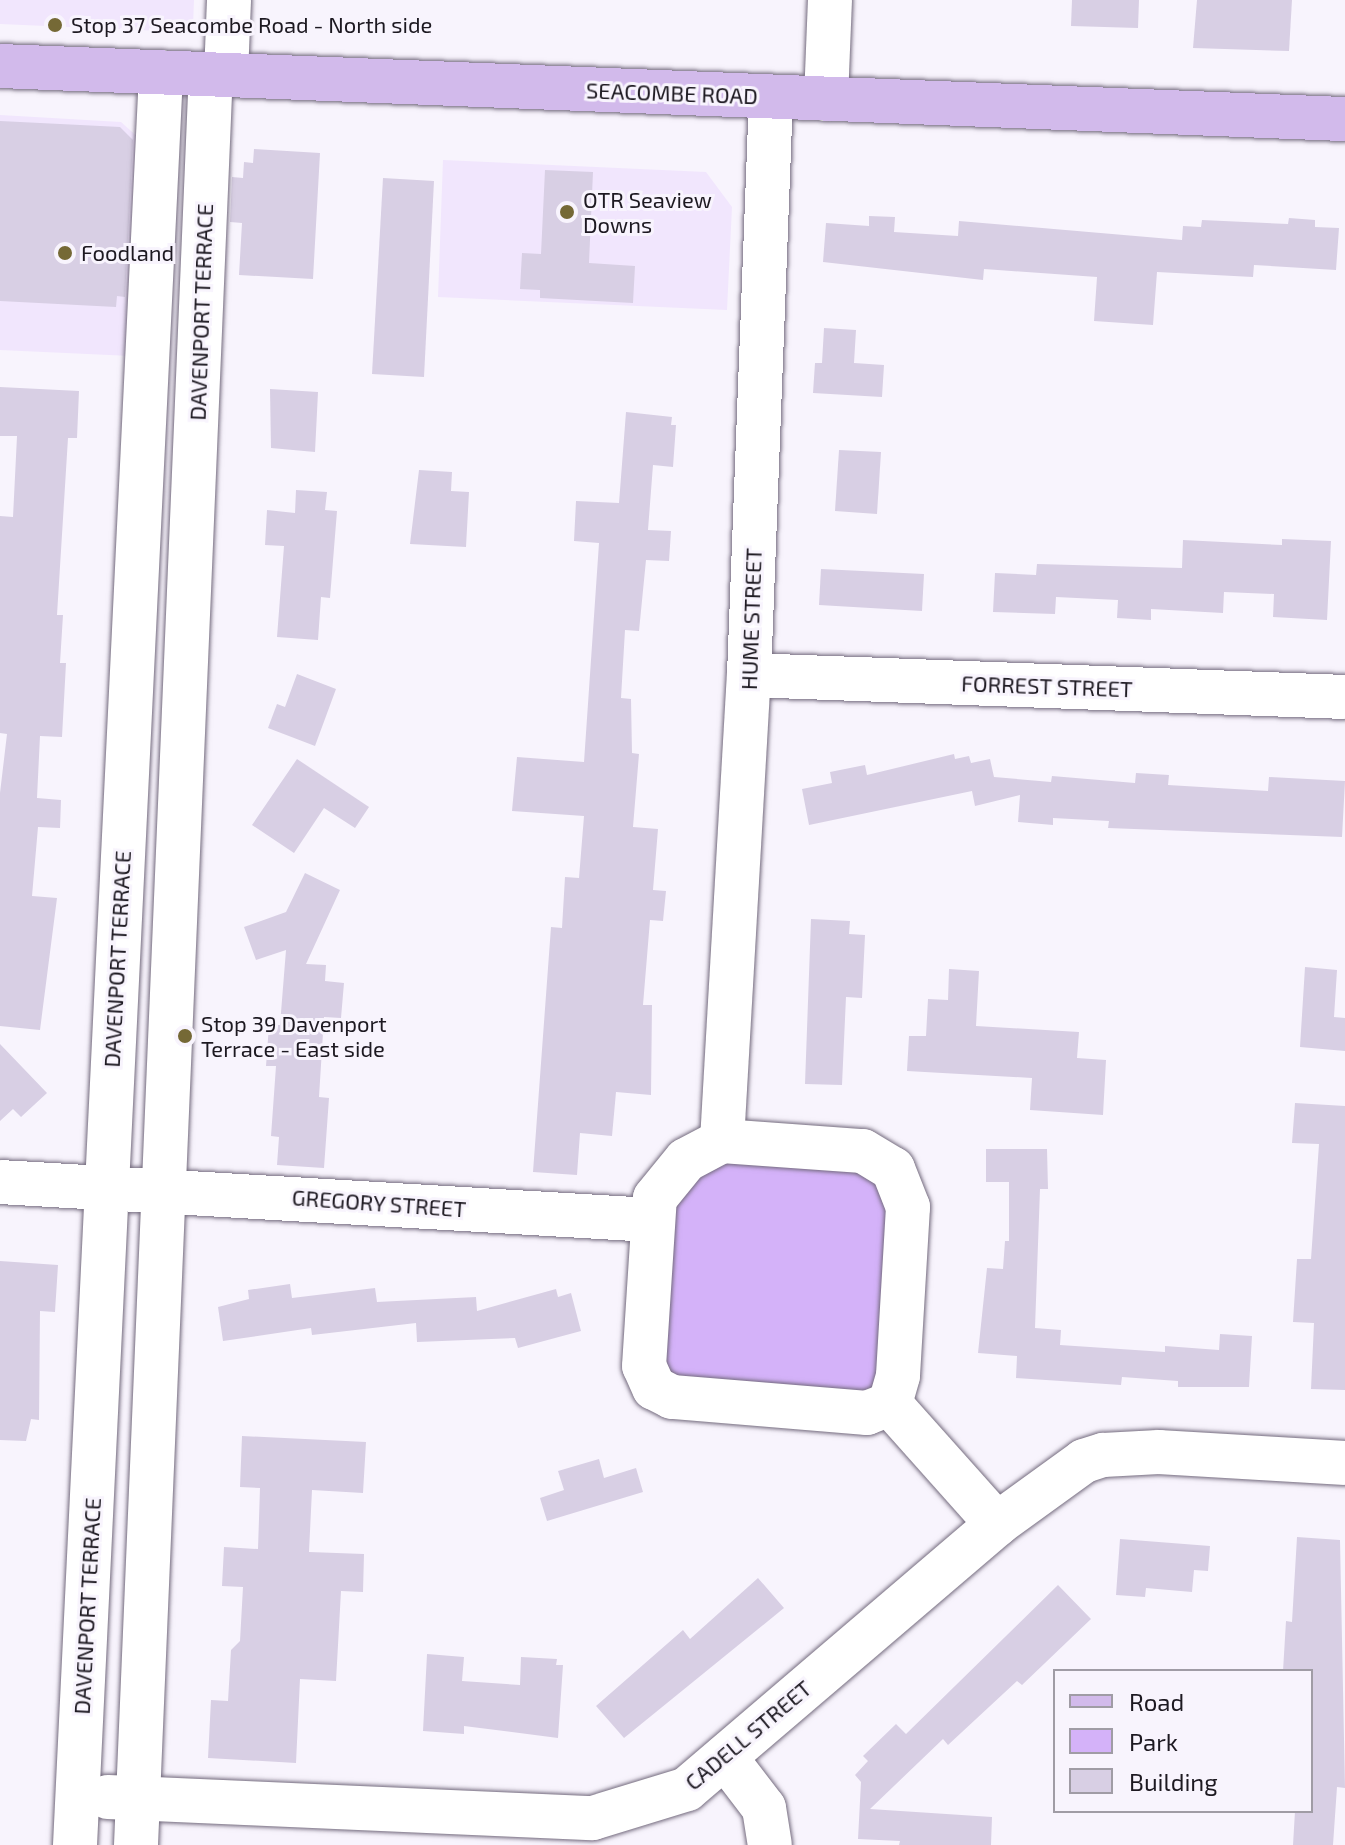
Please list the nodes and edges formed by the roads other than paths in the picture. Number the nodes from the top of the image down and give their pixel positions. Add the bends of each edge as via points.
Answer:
1 (229, 0) edge
2 (830, 0) edge
3 (0, 66) edge
4 (161, 72) junction
5 (218, 74) junction
6 (771, 97) junction
7 (826, 99) junction
8 (1345, 119) edge
9 (749, 675) junction
10 (1345, 697) edge
11 (722, 1141) junction
12 (0, 1182) edge
13 (105, 1186) junction
14 (165, 1189) junction
15 (652, 1220) junction
16 (890, 1404) junction
17 (1345, 1463) edge
18 (997, 1524) junction
19 (725, 1757) junction
20 (77, 1795) junction
21 (138, 1799) junction
22 (75, 1845) edge
23 (136, 1845) edge
24 (770, 1845) edge

1 - 5 street, DAVENPORT TERRACE
2 - 7 street
3 - 4 main road, SEACOMBE ROAD
4 - 5 main road, SEACOMBE ROAD
4 - 13 street, DAVENPORT TERRACE
5 - 6 main road, SEACOMBE ROAD
5 - 14 street, DAVENPORT TERRACE
6 - 7 main road, SEACOMBE ROAD
6 - 9 street, HUME STREET
7 - 8 main road, SEACOMBE ROAD
9 - 10 street, FORREST STREET
9 - 11 street, HUME STREET
11 - 15 street via 686,1160 668,1179 655,1198
11 - 16 street via 863,1151 893,1169 908,1207 898,1376
12 - 13 street, GREGORY STREET
13 - 14 street, GREGORY STREET
13 - 20 street, DAVENPORT TERRACE
14 - 15 street, GREGORY STREET
14 - 21 street, DAVENPORT TERRACE
15 - 16 street via 644,1366 654,1388 672,1397 867,1413
16 - 18 street
17 - 18 street, CADELL STREET via 1159,1452 1103,1455 1068,1469
18 - 19 street, CADELL STREET
19 - 21 street, CADELL STREET via 687,1789 593,1818
19 - 24 street via 764,1808
20 - 21 street, CADELL STREET
20 - 22 street, DAVENPORT TERRACE
21 - 23 street, DAVENPORT TERRACE

